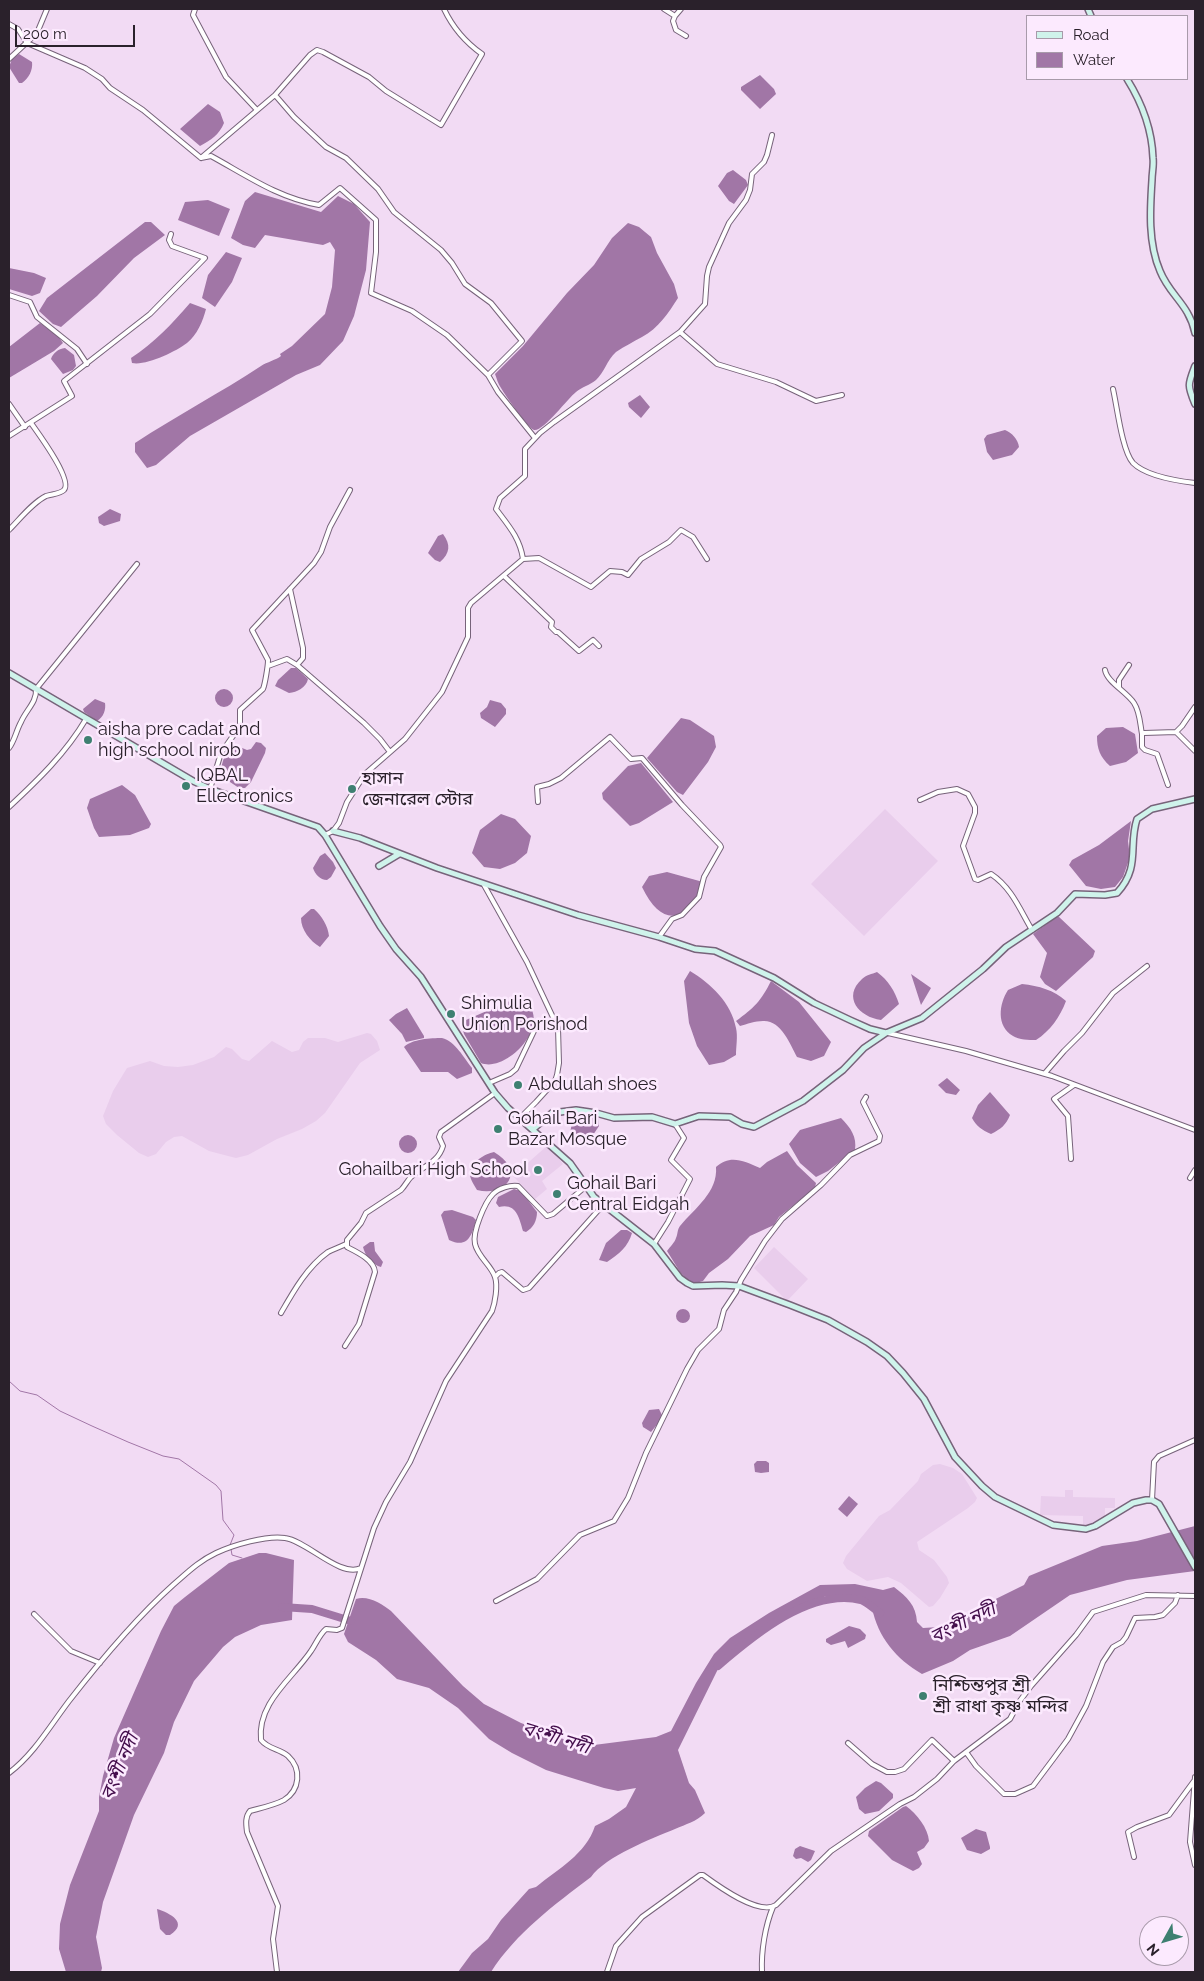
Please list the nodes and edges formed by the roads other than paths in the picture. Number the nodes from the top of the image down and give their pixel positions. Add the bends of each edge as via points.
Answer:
1 (47, 9) edge
2 (195, 9) edge
3 (444, 9) edge
4 (664, 9) edge
5 (680, 9) edge
6 (675, 16) junction
7 (9, 24) edge
8 (686, 36) dead end
9 (28, 43) junction
10 (9, 59) edge
11 (1128, 80) edge
12 (275, 95) junction
13 (257, 110) junction
14 (772, 135) dead end
15 (201, 158) junction
16 (171, 234) dead end
17 (9, 295) edge
18 (680, 332) junction
19 (1195, 334) edge
20 (87, 364) junction
21 (1195, 366) edge
22 (488, 375) junction
23 (1113, 388) dead end
24 (842, 395) dead end
25 (9, 404) edge
26 (1195, 404) edge
27 (31, 423) junction
28 (25, 427) junction
29 (9, 436) edge
30 (535, 438) junction
31 (1195, 482) edge
32 (350, 490) dead end
33 (9, 530) edge
34 (523, 559) junction
35 (707, 559) dead end
36 (137, 564) dead end
37 (504, 576) junction
38 (290, 589) junction
39 (599, 646) dead end
40 (297, 665) junction
41 (1129, 665) dead end
42 (268, 666) junction
43 (1105, 670) dead end
44 (9, 673) edge
45 (1119, 687) junction
46 (36, 689) junction
47 (1195, 707) edge
48 (86, 718) junction
49 (1176, 732) junction
50 (1142, 734) junction
51 (9, 748) edge
52 (1195, 751) edge
53 (390, 752) junction
54 (1168, 785) dead end
55 (210, 789) junction
56 (1195, 799) edge
57 (920, 800) dead end
58 (538, 802) dead end
59 (9, 807) edge
60 (333, 831) junction
61 (326, 835) junction
62 (399, 854) junction
63 (379, 866) dead end
64 (484, 885) junction
65 (1032, 930) junction
66 (659, 937) junction
67 (1147, 966) dead end
68 (536, 1027) dead end
69 (887, 1033) junction
70 (1045, 1074) junction
71 (489, 1083) junction
72 (1074, 1085) junction
73 (495, 1093) junction
74 (866, 1097) dead end
75 (520, 1118) junction
76 (675, 1124) junction
77 (533, 1129) junction
78 (1195, 1130) edge
79 (1071, 1159) dead end
80 (1195, 1170) edge
81 (1190, 1178) dead end
82 (585, 1187) junction
83 (603, 1205) junction
84 (346, 1244) junction
85 (654, 1244) junction
86 (496, 1277) junction
87 (738, 1286) junction
88 (280, 1314) dead end
89 (345, 1346) dead end
90 (1195, 1440) edge
91 (1152, 1500) junction
92 (1195, 1567) edge
93 (361, 1568) junction
94 (1178, 1595) junction
95 (1195, 1596) edge
96 (496, 1601) dead end
97 (34, 1614) dead end
98 (100, 1663) junction
99 (848, 1743) dead end
100 (966, 1752) junction
101 (954, 1761) junction
102 (9, 1774) edge
103 (1195, 1779) edge
104 (1134, 1858) dead end
105 (1195, 1865) edge
106 (773, 1907) junction
107 (277, 1972) edge
108 (607, 1972) edge
109 (762, 1972) edge

1 - 9 street via 37,33
2 - 13 street via 193,15 226,77
3 - 12 street via 459,33 482,54 441,125 369,78 317,50
4 - 6 street
5 - 6 street
6 - 8 street via 676,30
7 - 9 street via 18,29
9 - 10 street
9 - 15 street via 102,79
11 - 19 street via 1143,110 1152,144 1150,212 1160,271 1188,310
12 - 13 street
12 - 22 street via 326,147 346,158 378,189 394,212 441,250 465,284 491,303 522,341
13 - 15 street
14 - 18 street via 767,155 752,174 746,200 729,223 709,268 705,304
15 - 22 street via 211,156 252,181 309,204 319,205 340,188 376,220 371,294 412,311 447,335
16 - 20 street via 172,246 204,258 150,314
17 - 20 street via 30,302 37,317 77,349
18 - 24 street via 717,364 776,382 816,401
18 - 30 street
20 - 27 street via 64,381 72,396
21 - 26 street via 1189,380
22 - 30 street
23 - 31 street via 1132,462 1153,474
25 - 28 street
27 - 28 street
27 - 33 street via 63,472 66,487 46,496
28 - 29 street
30 - 34 street via 525,449 525,476 500,498 496,509 521,545
32 - 38 street via 321,552
34 - 35 street via 538,558 591,587 610,571 628,575 641,559 669,542 681,530 693,537
34 - 37 street
36 - 46 street
37 - 39 street via 552,622 551,627 579,651 593,640
37 - 53 street via 468,608 468,637 442,692
38 - 40 street via 303,648 303,658
38 - 42 street via 252,630 266,652
40 - 42 street via 288,659
40 - 53 street via 364,723
41 - 45 street via 1119,680
42 - 55 street via 263,689 240,710 240,726 221,753
43 - 45 street
44 - 46 street
45 - 50 street via 1134,702
46 - 48 street
46 - 51 street via 35,698
47 - 49 street
48 - 55 street
48 - 59 street via 57,758
49 - 50 street
49 - 52 street
50 - 54 street via 1142,747 1157,754
53 - 60 street via 365,774
55 - 61 street via 304,820
56 - 65 street via 1152,809 1137,819 1133,860 1118,891 1110,895 1075,894 1057,913
57 - 65 street via 938,792 957,789 968,794 975,813 963,846 975,879 991,874 1001,882 1010,891
58 - 66 street via 537,787 561,778 610,737 631,759 642,758 720,845 699,897 682,916 672,919
60 - 61 street
60 - 62 street
61 - 71 street via 380,926 421,977
62 - 63 street
62 - 64 street
64 - 66 street
64 - 75 street via 527,962 558,1028 559,1062 555,1081
65 - 69 street via 1006,947 922,1018
66 - 69 street via 696,949 715,951 774,978 823,1007 870,1029
67 - 70 street via 1113,993
68 - 71 street via 516,1069
69 - 70 street
69 - 76 street via 864,1048 843,1070 803,1101 765,1122 749,1127 730,1117 706,1116
70 - 72 street
71 - 73 street
72 - 78 street
72 - 79 street via 1054,1099 1068,1116
73 - 75 street
73 - 84 street via 441,1132 439,1136 443,1146 436,1158 408,1179 401,1190 366,1213
74 - 87 street via 863,1102 880,1136 879,1141 850,1155 782,1219
75 - 77 street
76 - 77 street via 652,1117 614,1118 576,1110 552,1114
76 - 85 street via 684,1138 671,1160 690,1179
77 - 82 street via 570,1163
80 - 81 street
82 - 83 street
82 - 86 street via 547,1216 518,1186 493,1193 479,1220 474,1242
83 - 85 street
83 - 86 street via 529,1288 523,1290 502,1272
84 - 88 street via 329,1252 315,1265
84 - 89 street via 375,1267 375,1272 359,1324
85 - 87 street via 680,1278 693,1286
86 - 93 street via 492,1311 446,1381 410,1462 378,1519
87 - 91 street via 828,1320 887,1356 924,1399 955,1457 995,1497 1037,1519 1086,1529 1134,1504
87 - 96 street via 724,1310 719,1329 698,1350 687,1369 628,1498 614,1521 580,1535 537,1579
90 - 91 street via 1159,1456 1154,1462
91 - 92 street via 1159,1504
93 - 98 street via 346,1569 285,1538 264,1538 216,1553 190,1570 138,1619
93 - 107 street via 347,1619 340,1630 329,1628 323,1632 278,1691 263,1721 262,1743 290,1757 299,1776 289,1796 250,1811 246,1821 247,1832 278,1906 273,1939
94 - 95 street
94 - 100 street via 1146,1595 1093,1612 1031,1686 1010,1719
94 - 100 street via 1163,1615 1140,1617 1132,1622 1126,1637 1113,1647 1103,1662 1072,1733 1033,1786 1015,1794 1004,1794
97 - 98 street via 71,1651
98 - 102 street via 49,1730
99 - 101 street via 872,1764 887,1772 904,1769 932,1740
100 - 101 street
101 - 106 street via 914,1797 831,1851
103 - 104 street via 1169,1815 1128,1832
103 - 105 street via 1190,1842
106 - 108 street via 746,1902 700,1876 642,1916 616,1946
106 - 109 street via 761,1959

